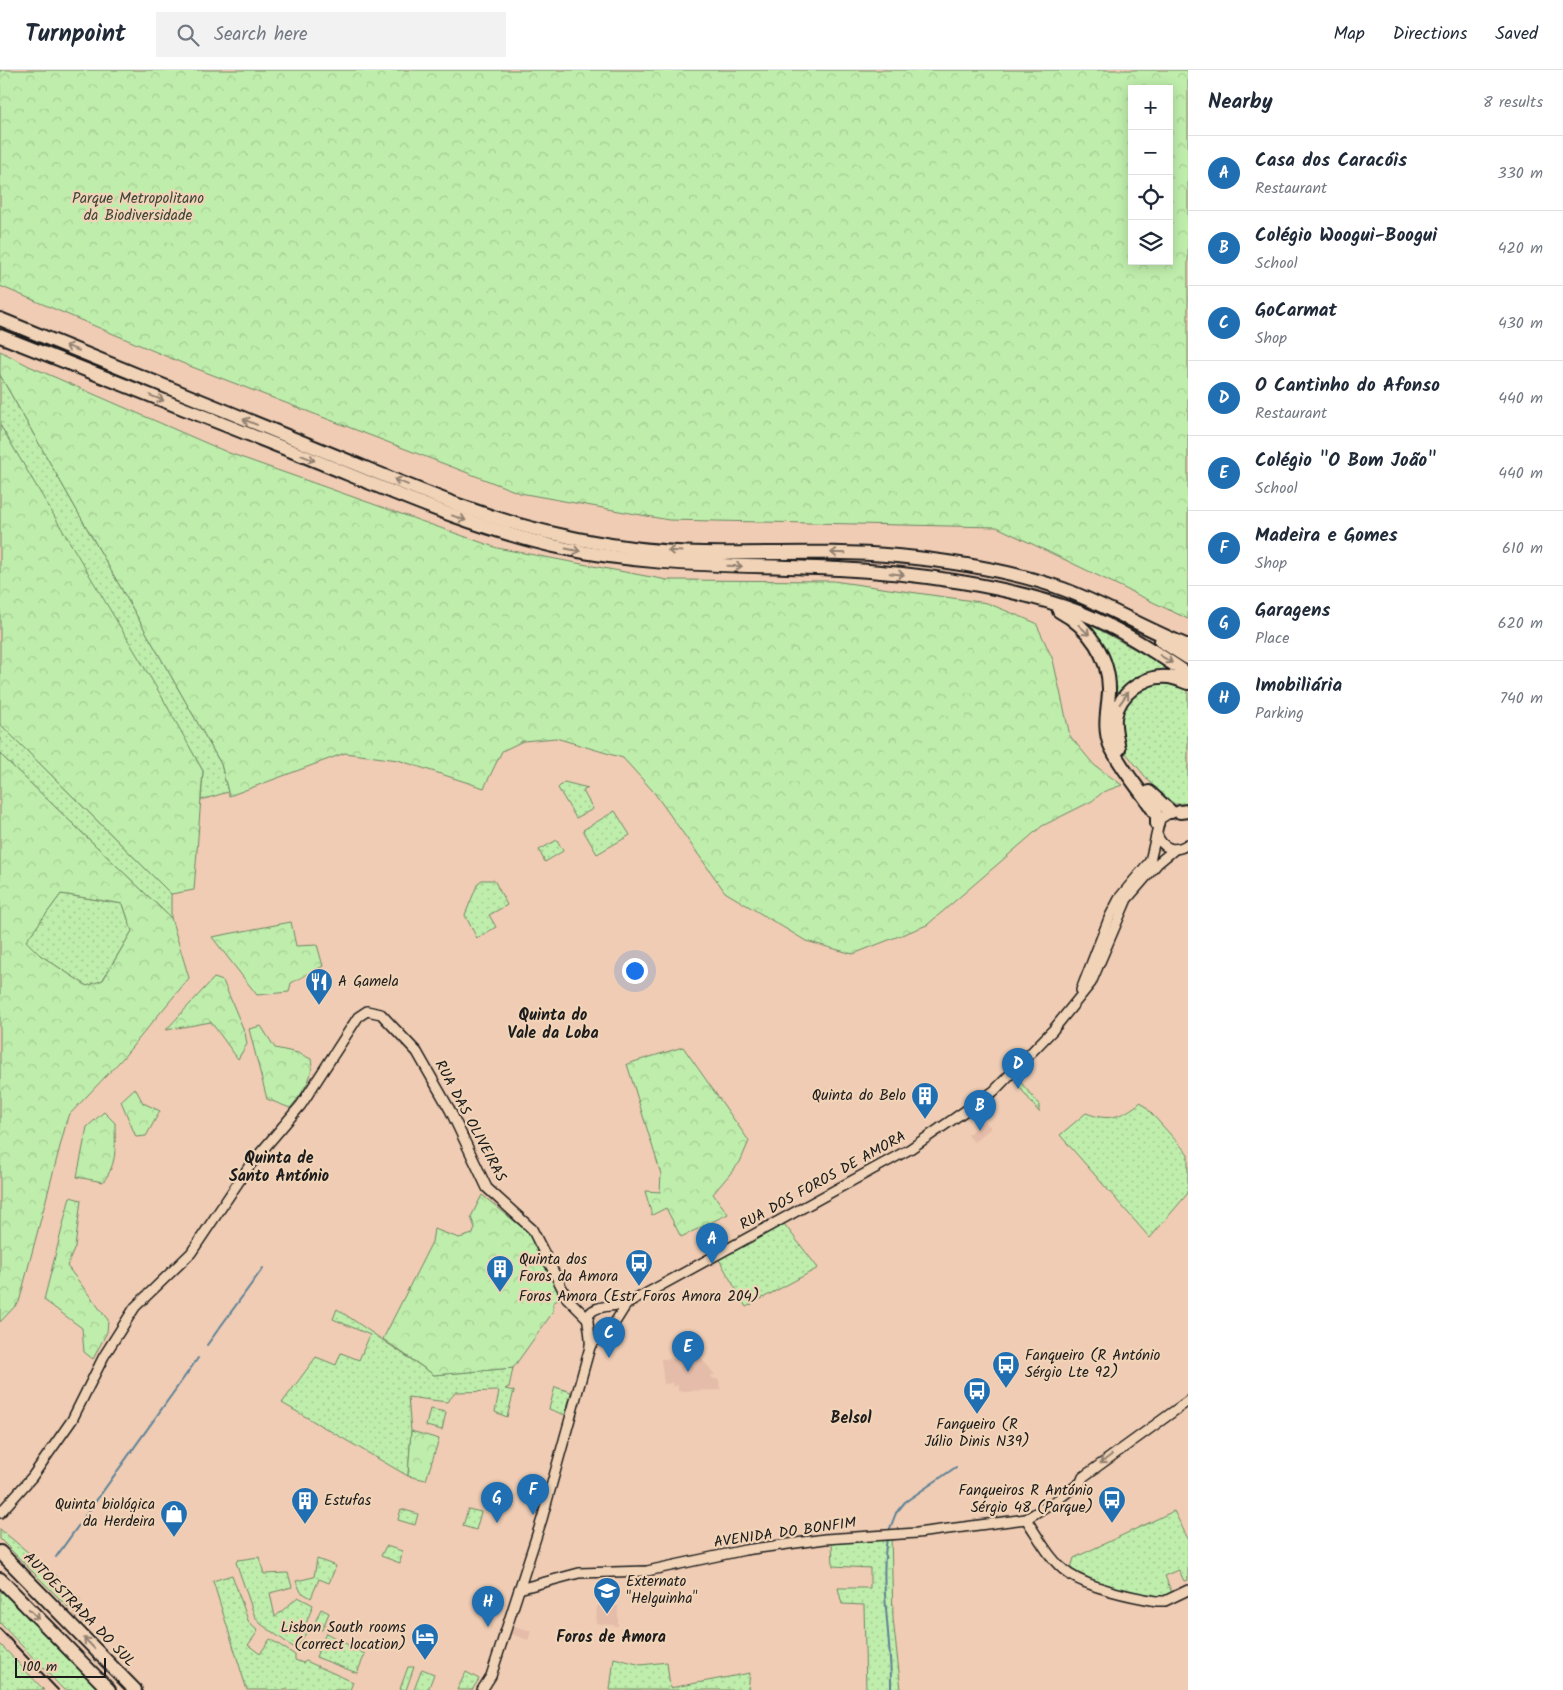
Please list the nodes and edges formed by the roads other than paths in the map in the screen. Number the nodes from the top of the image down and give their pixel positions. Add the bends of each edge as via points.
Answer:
1 (0, 319) edge
2 (0, 336) edge
3 (973, 568) junction
4 (1010, 593) junction
5 (1188, 646) edge
6 (1188, 658) edge
7 (1188, 674) edge
8 (1188, 683) edge
9 (1182, 813) edge
10 (1157, 829) junction
11 (1183, 847) edge
12 (1079, 997) junction
13 (627, 1304) junction
14 (576, 1307) junction
15 (600, 1308) junction
16 (589, 1323) junction
17 (613, 1323) junction
18 (604, 1333) junction
19 (590, 1346) junction
20 (1188, 1401) edge
21 (0, 1513) edge
22 (1026, 1519) junction
23 (0, 1552) edge
24 (0, 1579) edge
25 (519, 1589) junction
26 (1188, 1590) edge
27 (109, 1690) edge
28 (135, 1690) edge
29 (482, 1690) edge

3 -> 1 highway via 898,556 659,550 558,535 438,497
2 -> 4 highway via 452,515 553,546 660,562 839,568 967,583
3 - 5 highway via 1059,588
3 - 6 highway via 1072,597 1156,638
4 -> 7 highway via 1082,613
4 -> 10 highway via 1053,608 1092,637 1109,677 1106,730 1110,745 1157,816
9 -> 8 highway via 1148,792 1120,751 1115,718 1124,698 1141,683 1168,677
9 - 10 street via 1160,819
10 - 11 street via 1162,843
10 - 12 street via 1150,861 1110,916
11 - 12 street via 1158,863 1126,899 1091,983
12 - 13 street, RUA DOS FOROS DE AMORA via 1053,1030 994,1091 951,1122 856,1180
13 - 15 street
13 - 17 street
14 - 15 street
14 - 16 street, RUA DAS OLIVEIRAS
14 - 21 street, RUA DAS OLIVEIRAS via 564,1292 532,1229 486,1188 450,1110 417,1052 381,1014 372,1011 362,1013 301,1105 250,1165 191,1253 135,1307 104,1356 72,1420 32,1477
15 - 16 street via 591,1312
15 - 17 street via 610,1311
16 - 18 street via 598,1333
16 - 19 street
17 - 18 street
18 - 19 street
19 - 25 street
20 -> 22 street via 1083,1477 1060,1498
22 - 25 street, AVENIDA DO BONFIM via 745,1550 647,1571 579,1573
22 - 26 street via 1052,1557 1069,1574 1082,1581 1164,1602
28 -> 23 highway, AUTOESTRADA DO SUL
24 -> 27 highway
25 - 29 street via 491,1676

